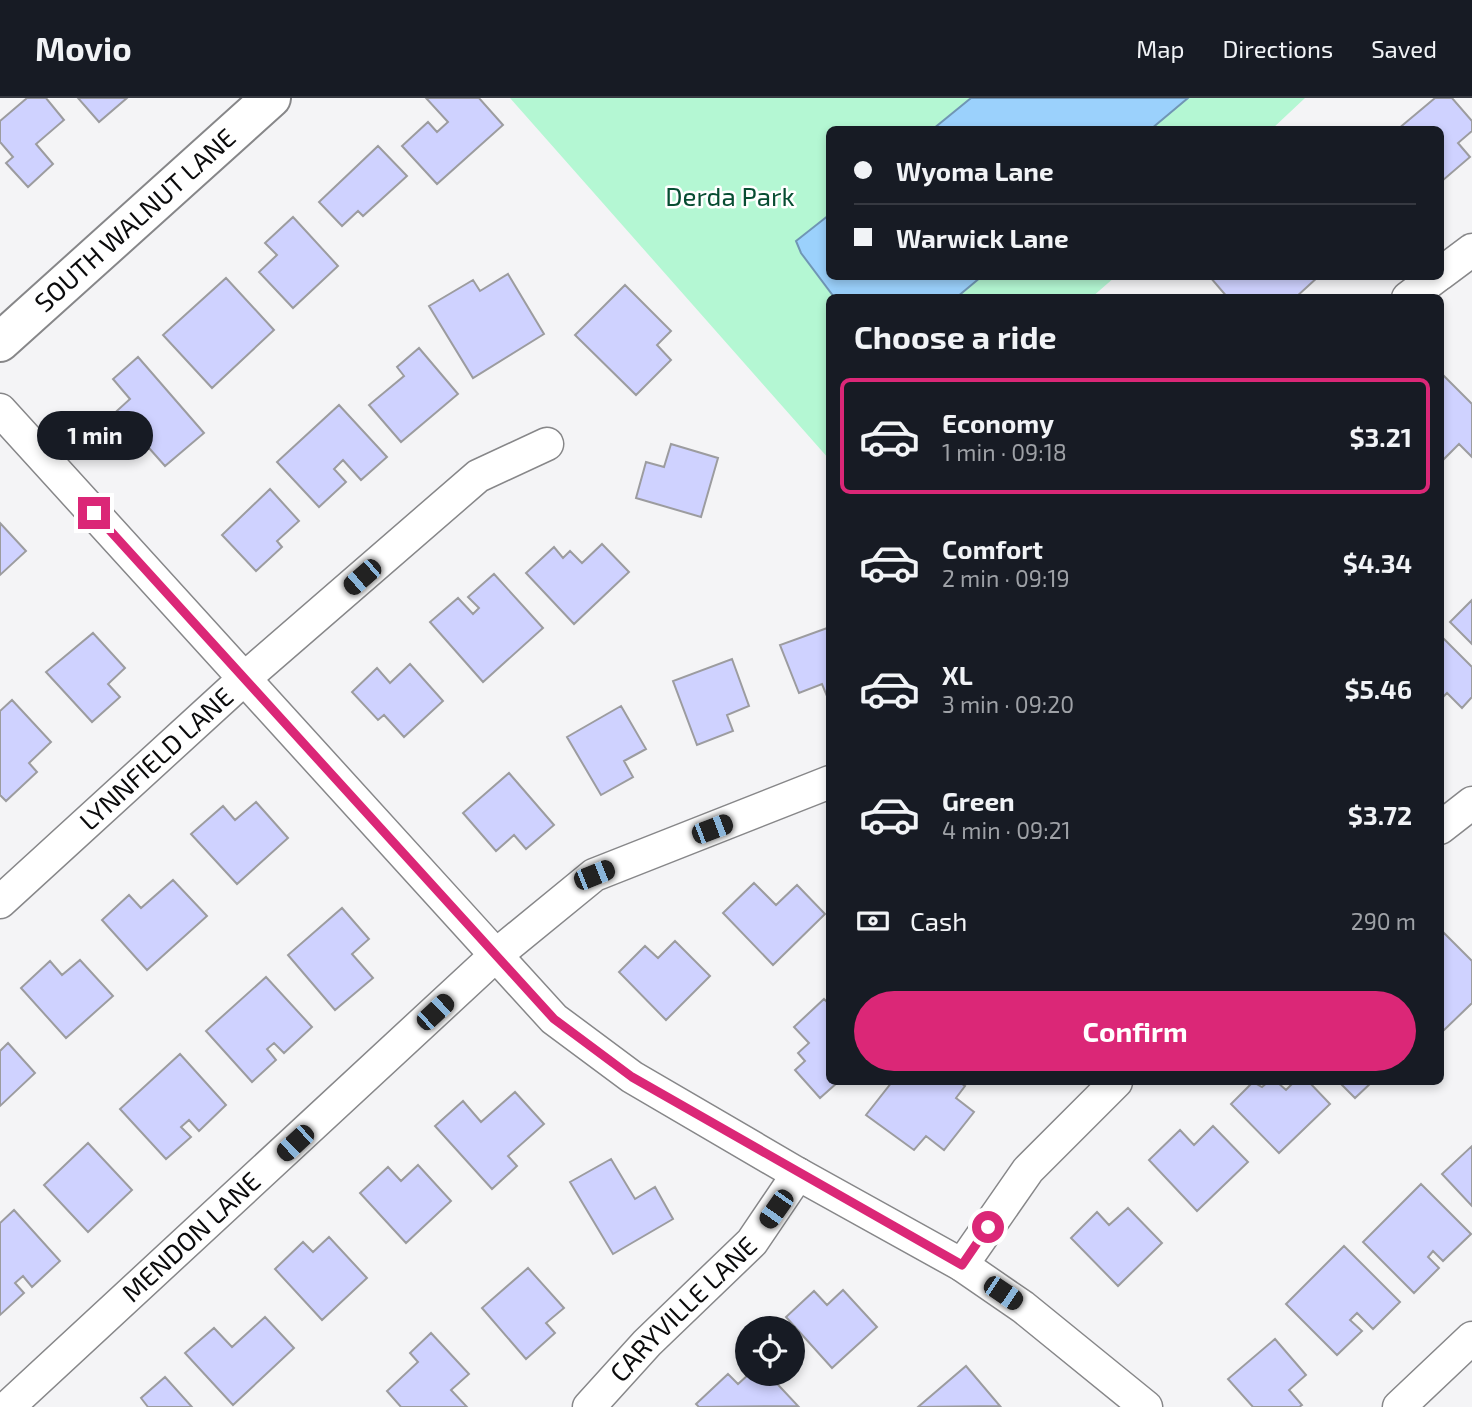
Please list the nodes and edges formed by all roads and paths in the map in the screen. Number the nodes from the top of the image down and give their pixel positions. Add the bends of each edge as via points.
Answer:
1 (271, 98) edge
2 (1472, 250) edge
3 (1444, 271) edge
4 (1431, 280) edge
5 (1413, 294) edge
6 (0, 342) edge
7 (0, 410) edge
8 (547, 444) dead end
9 (245, 678) junction
10 (826, 784) edge
11 (1472, 803) edge
12 (1444, 825) edge
13 (0, 902) edge
14 (495, 956) junction
15 (1113, 1085) edge
16 (798, 1174) junction
17 (962, 1265) junction
18 (1472, 1338) edge
19 (1133, 1403) edge
20 (8, 1407) edge
21 (589, 1407) edge
22 (1399, 1407) edge

1 - 6 street, SOUTH WALNUT LANE
2 - 3 street
4 - 5 street
7 - 9 street
8 - 9 street, LYNNFIELD LANE via 478,476
9 - 13 street, LYNNFIELD LANE
9 - 14 street
10 - 14 street, MENDON LANE via 594,875
11 - 12 street
14 - 16 street via 554,1019 632,1077
14 - 20 street, MENDON LANE
15 - 17 street via 1028,1170
16 - 17 street
16 - 21 street, CARYVILLE LANE via 752,1242 647,1343
17 - 19 street via 1023,1307
18 - 22 street

